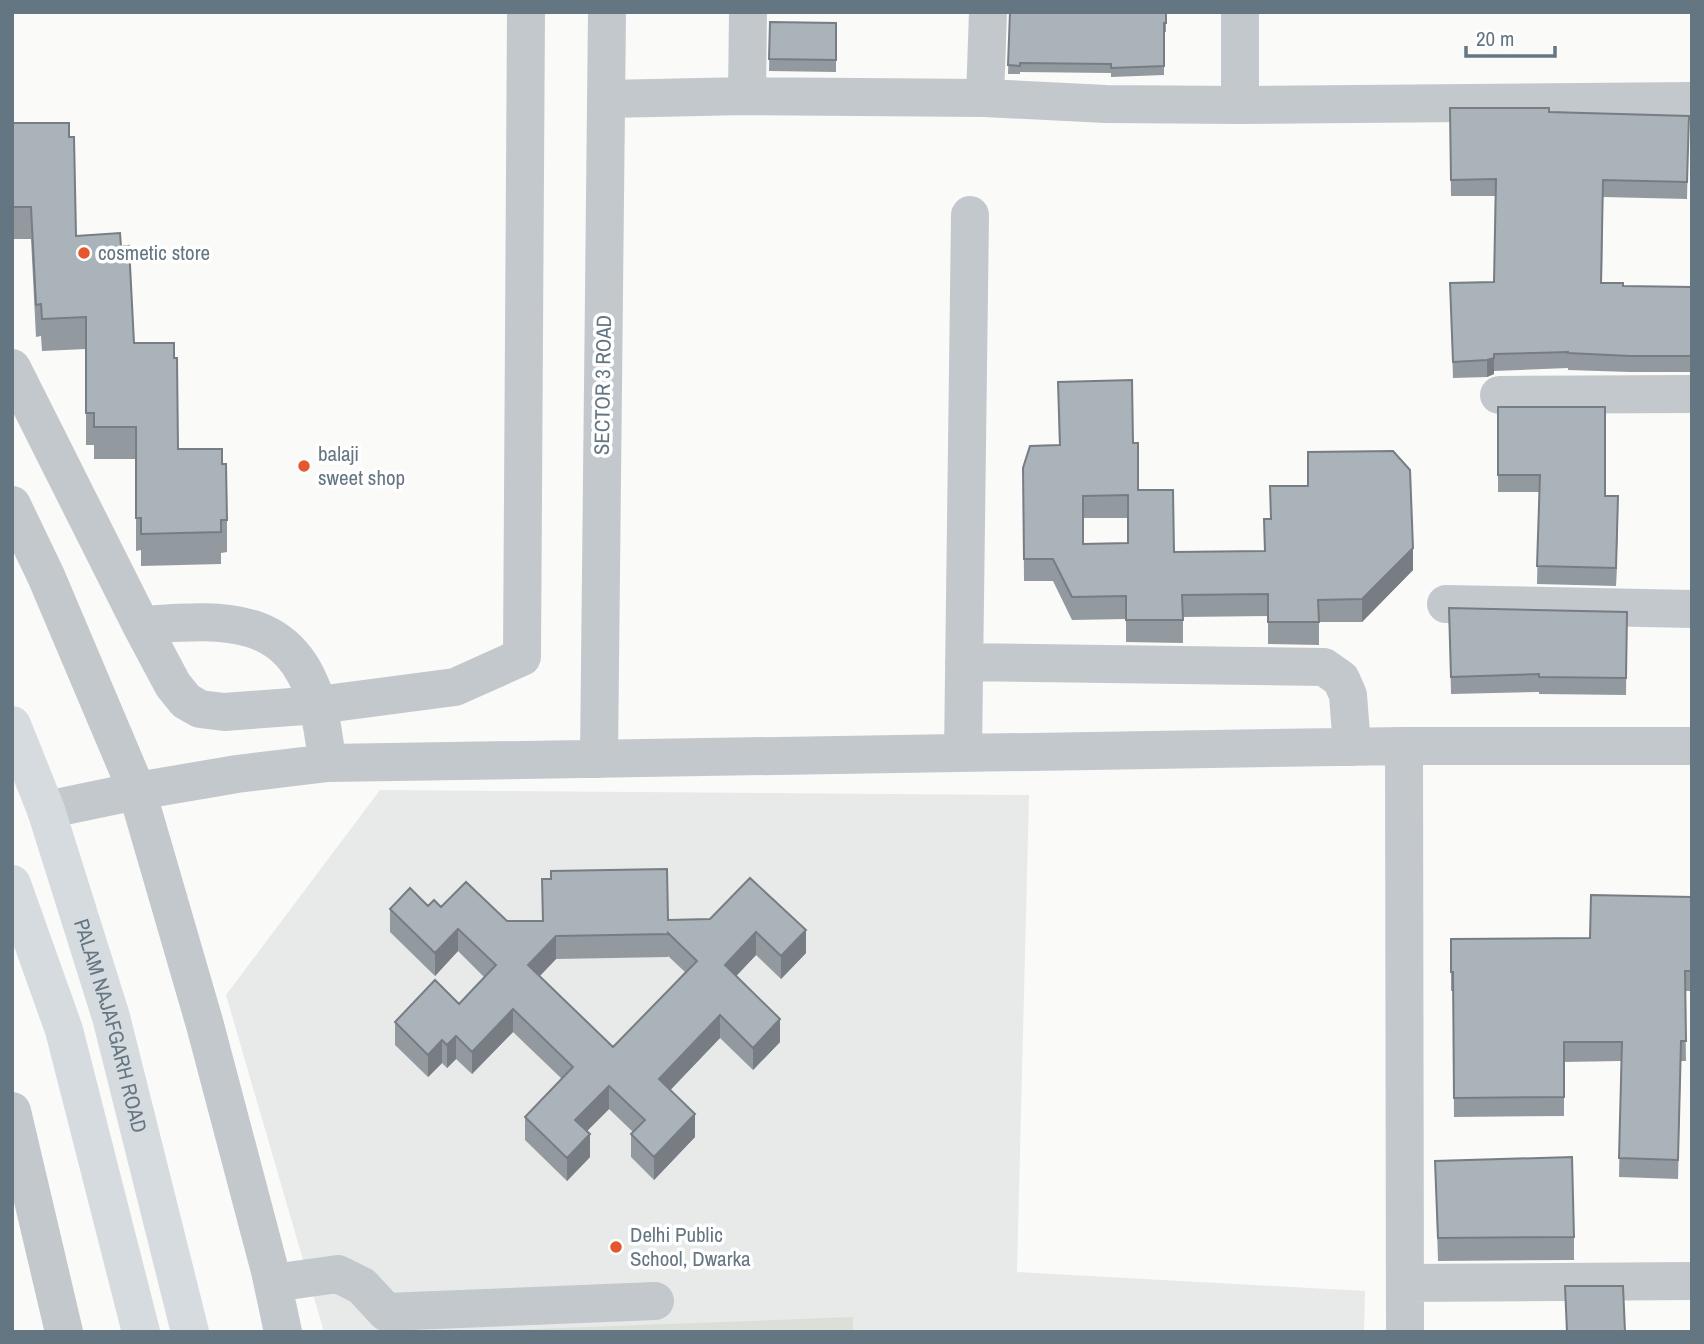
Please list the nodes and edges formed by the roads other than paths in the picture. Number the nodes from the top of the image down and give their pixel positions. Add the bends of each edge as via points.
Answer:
1 (526, 12) edge
2 (607, 12) edge
3 (748, 12) edge
4 (988, 12) edge
5 (1240, 12) edge
6 (747, 96) junction
7 (985, 98) junction
8 (606, 99) junction
9 (1692, 101) edge
10 (1240, 105) junction
11 (970, 215) dead end
12 (12, 368) edge
13 (1692, 394) edge
14 (1499, 395) dead end
15 (12, 505) edge
16 (1446, 604) dead end
17 (1692, 609) edge
18 (141, 625) junction
19 (964, 662) junction
20 (318, 705) junction
21 (12, 725) edge
22 (1404, 746) junction
23 (1692, 746) edge
24 (1352, 747) junction
25 (963, 753) junction
26 (599, 759) junction
27 (328, 763) junction
28 (136, 791) junction
29 (46, 810) junction
30 (12, 884) edge
31 (12, 1111) edge
32 (1692, 1281) edge
33 (273, 1283) junction
34 (1405, 1283) junction
35 (655, 1301) dead end
36 (64, 1332) edge
37 (141, 1332) edge
38 (190, 1332) edge
39 (283, 1332) edge
40 (1405, 1332) edge

1 - 20 street via 522,657 455,687
2 - 8 street, SECTOR 3 ROAD
3 - 6 street
4 - 7 street
5 - 10 street
6 - 7 street
6 - 8 street
7 - 10 street
8 - 26 street, SECTOR 3 ROAD
9 - 10 street
11 - 19 street
12 - 18 street
13 - 14 street
15 - 28 street
16 - 17 street
18 - 20 street via 202,621 237,624 268,635 292,652
18 - 20 street via 173,685 200,709 224,712
19 - 24 street via 1324,667 1341,679 1349,695
19 - 25 street
20 - 27 street
21 - 29 main road, PALAM NAJAFGARH ROAD
22 - 23 street
22 - 24 street
22 - 34 street
24 - 25 street
25 - 26 street
26 - 27 street
27 - 28 street
28 - 29 street
28 - 33 street via 205,1025
29 - 38 main road, PALAM NAJAFGARH ROAD via 111,1017
30 - 37 main road via 64,1030
31 - 36 street
32 - 34 street
33 - 35 street via 338,1274 362,1286 386,1312
33 - 39 street
34 - 40 street

